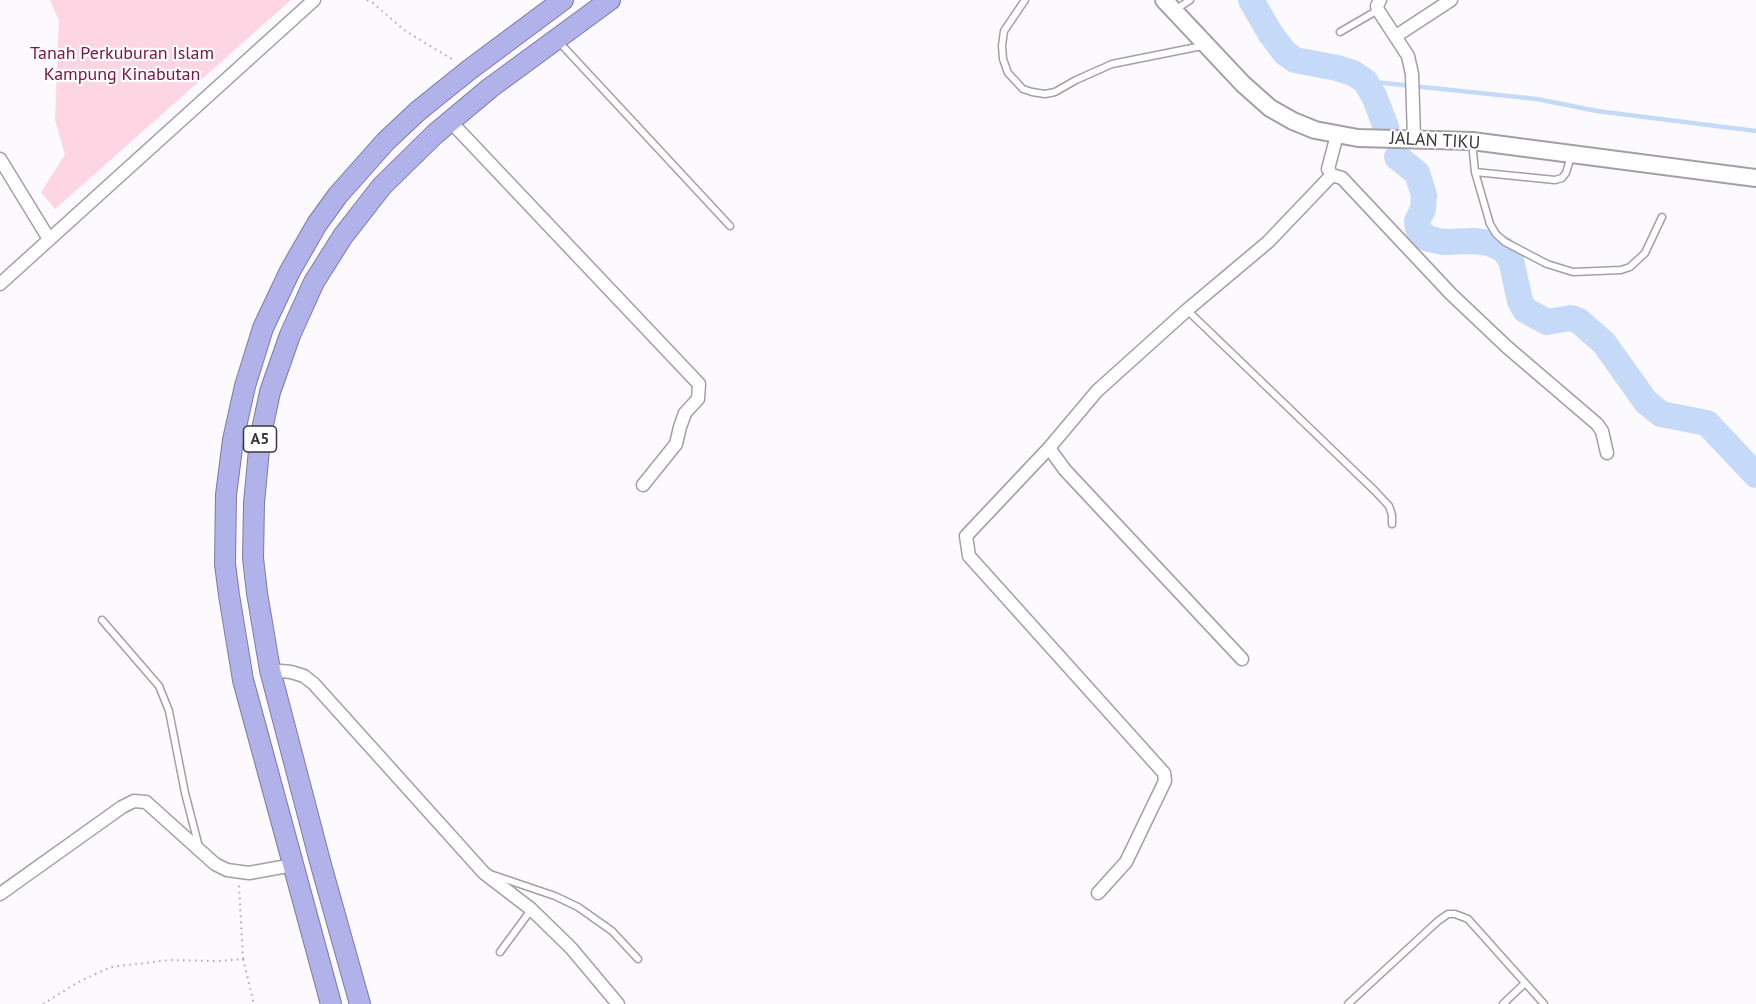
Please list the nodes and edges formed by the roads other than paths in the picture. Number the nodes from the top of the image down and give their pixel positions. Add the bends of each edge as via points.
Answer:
1 (314, 0) edge
2 (564, 0) edge
3 (610, 0) edge
4 (1025, 0) edge
5 (1190, 0) edge
6 (1451, 0) edge
7 (1169, 5) edge
8 (1379, 5) edge
9 (1340, 32) dead end
10 (1396, 36) junction
11 (556, 40) junction
12 (1206, 45) junction
13 (450, 121) junction
14 (1337, 135) junction
15 (1414, 138) junction
16 (1472, 141) junction
17 (1572, 153) junction
18 (0, 159) edge
19 (1475, 172) junction
20 (1332, 175) junction
21 (1756, 178) edge
22 (1662, 217) dead end
23 (730, 226) dead end
24 (49, 239) junction
25 (0, 284) edge
26 (1187, 310) junction
27 (1049, 448) junction
28 (1607, 453) dead end
29 (643, 485) dead end
30 (1392, 524) dead end
31 (102, 620) dead end
32 (1242, 659) dead end
33 (270, 670) junction
34 (200, 851) junction
35 (293, 866) junction
36 (484, 873) junction
37 (1098, 892) dead end
38 (0, 894) edge
39 (531, 909) junction
40 (500, 952) dead end
41 (638, 959) dead end
42 (1525, 983) junction
43 (331, 1004) edge
44 (360, 1004) edge
45 (618, 1004) edge
46 (1348, 1004) edge
47 (1503, 1004) edge
48 (1544, 1004) edge

1 - 24 street
2 - 35 highway, A5 via 418,111 386,141 331,205 290,271 263,328 244,386 228,468 225,564 243,680
3 - 11 highway, A5
4 - 12 lane via 1004,31 1002,53 1008,73 1023,89 1032,92 1055,92 1112,64
5 - 7 lane
6 - 10 street
7 - 12 main road, JALAN TIKU
8 - 9 lane
8 - 10 street
10 - 15 street via 1408,56 1412,74
11 - 13 highway, A5
11 - 23 lane
12 - 14 main road, JALAN TIKU via 1270,108 1293,122
13 - 29 street via 699,384 698,399 685,413 676,444
13 - 33 highway, A5 via 390,178 343,236 314,282 270,392 256,468 253,525 257,593
14 - 15 main road, JALAN TIKU
14 - 20 street via 1328,169
15 - 16 main road, JALAN TIKU
16 - 17 main road, JALAN TIKU
16 - 19 lane
17 - 19 lane via 1566,173 1555,180
17 - 21 main road, JALAN TIKU
18 - 24 street
19 - 22 lane via 1496,234 1505,242 1573,272 1630,267 1645,253
20 - 26 street via 1268,242
20 - 28 street via 1342,178 1451,294 1597,424
24 - 25 street
26 - 27 street via 1097,391
26 - 30 lane via 1375,491 1389,506
27 - 32 street via 1065,470
27 - 37 street via 966,536 969,556 1164,773 1165,781 1126,862
31 - 34 lane via 159,686 169,711
33 - 36 street via 304,676 314,684
33 - 44 highway, A5
34 - 35 street via 215,864 239,872
34 - 38 street via 146,802 134,801
35 - 43 highway, A5
36 - 39 street
36 - 41 lane via 578,907 612,931
39 - 40 lane
39 - 45 street via 572,948
42 - 46 lane via 1468,919 1448,914
42 - 47 lane
42 - 48 lane

